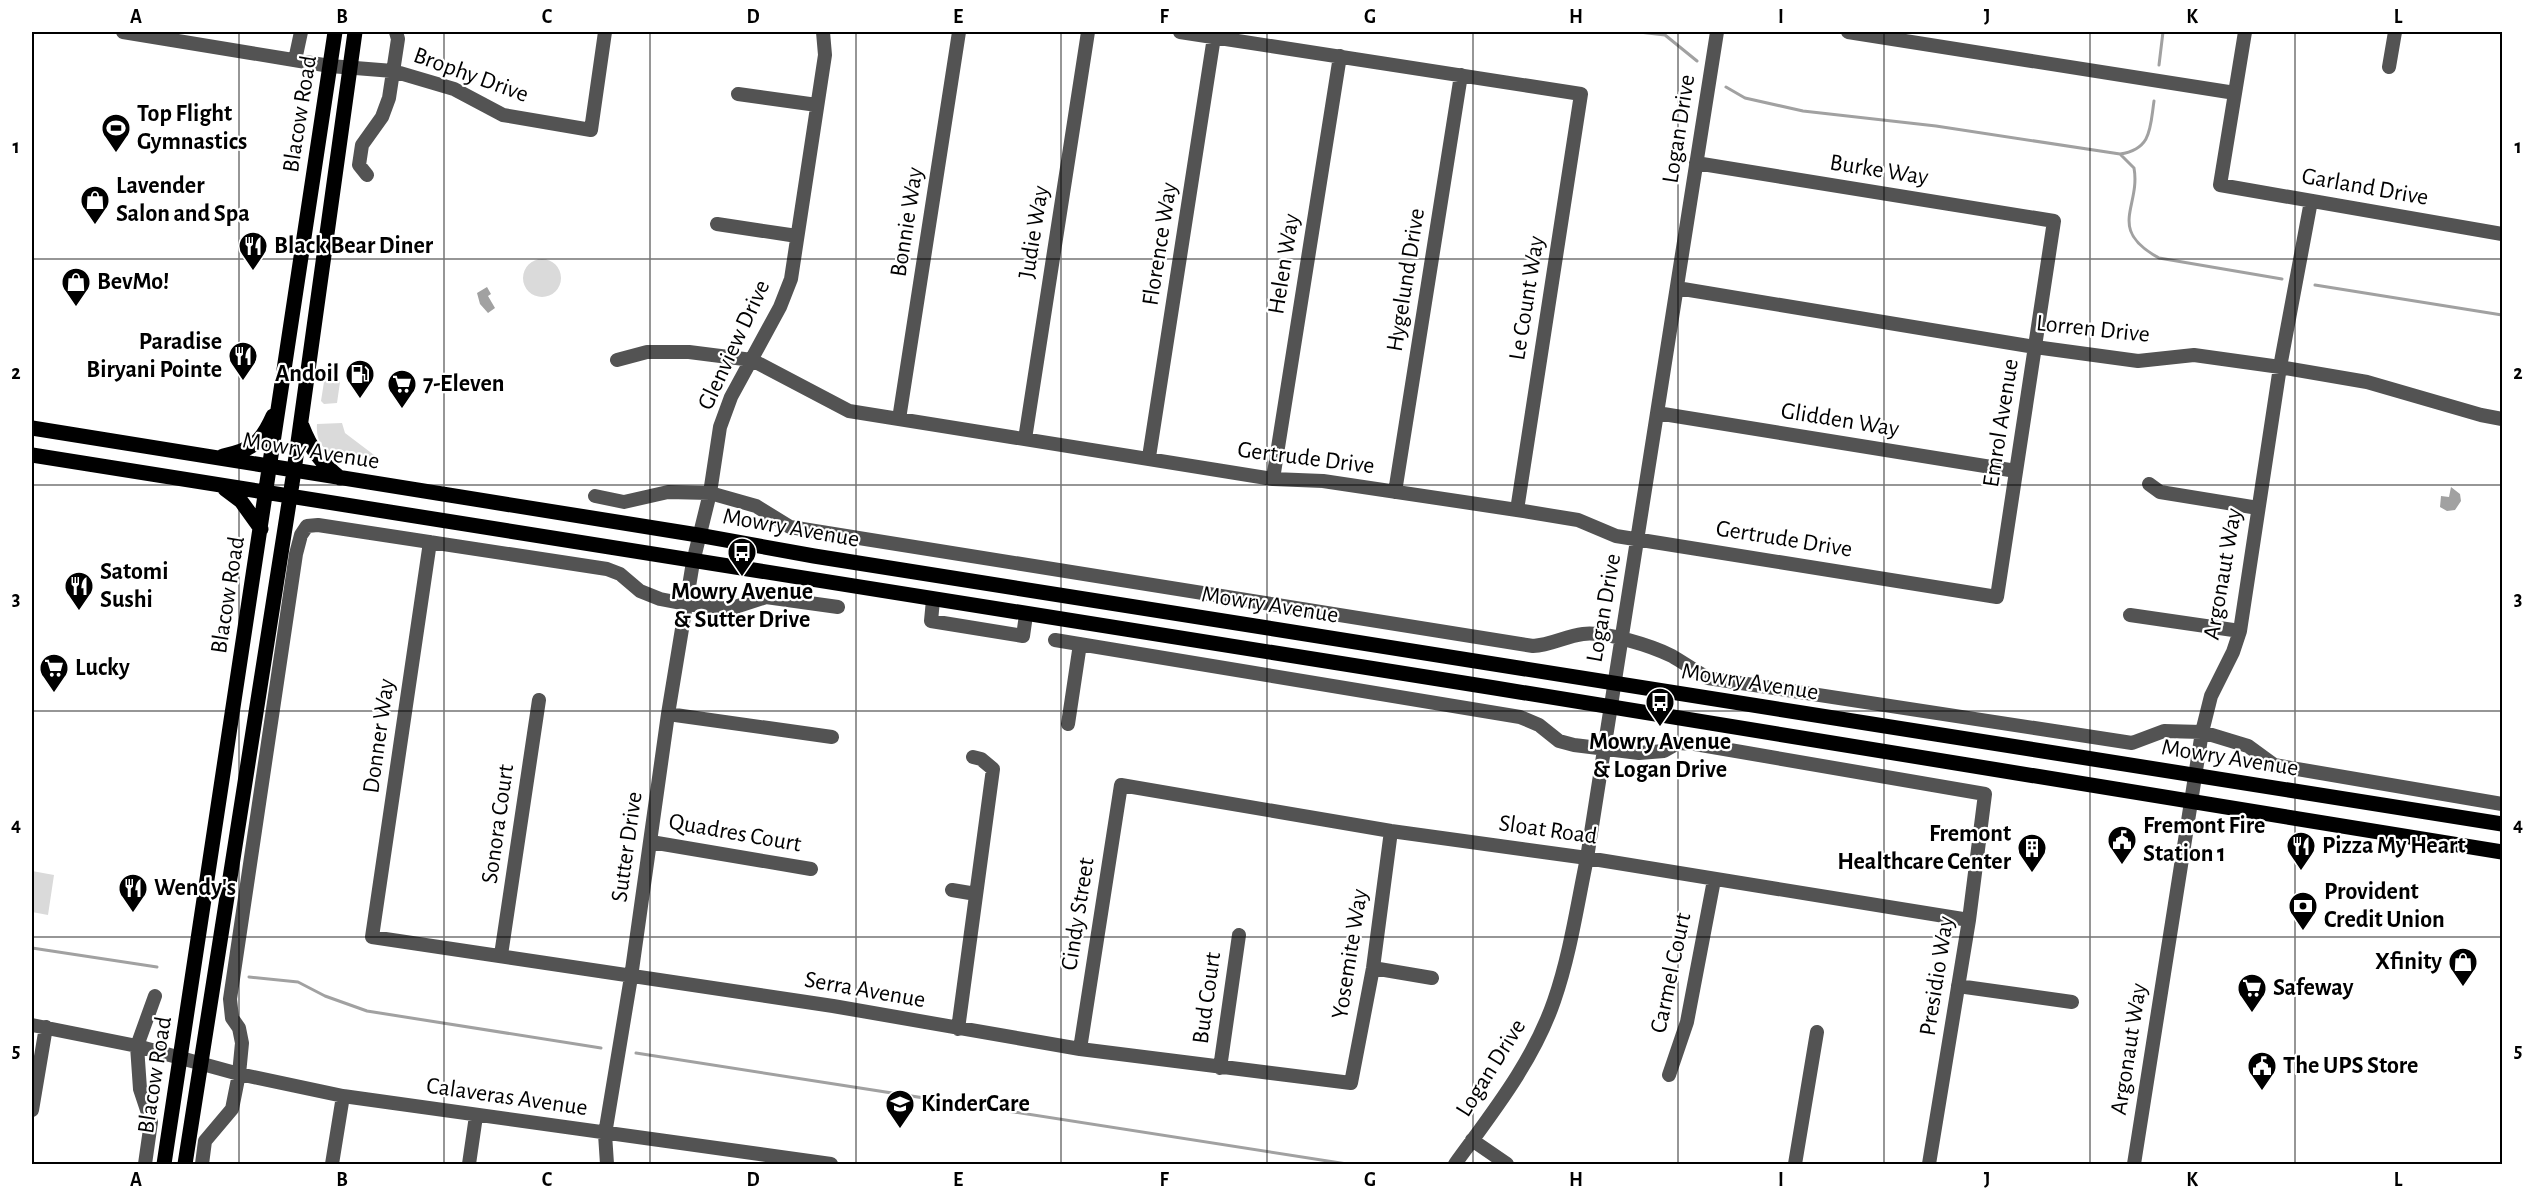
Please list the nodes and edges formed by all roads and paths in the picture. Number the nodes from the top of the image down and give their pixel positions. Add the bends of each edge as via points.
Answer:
1 (123, 32) edge
2 (301, 32) edge
3 (335, 32) edge
4 (355, 32) edge
5 (396, 32) edge
6 (605, 32) edge
7 (823, 32) edge
8 (958, 32) edge
9 (1088, 32) edge
10 (1180, 32) edge
11 (1717, 32) edge
12 (1848, 32) edge
13 (2245, 32) edge
14 (2394, 32) edge
15 (1214, 37) junction
16 (1340, 56) junction
17 (295, 60) junction
18 (330, 66) junction
19 (2389, 67) dead end
20 (349, 68) junction
21 (393, 71) junction
22 (1461, 75) junction
23 (2235, 93) junction
24 (738, 94) dead end
25 (817, 105) junction
26 (1696, 163) junction
27 (367, 175) dead end
28 (2311, 201) junction
29 (2054, 221) joint
30 (717, 224) dead end
31 (2502, 234) edge
32 (797, 236) junction
33 (1677, 288) junction
34 (2035, 347) junction
35 (617, 360) dead end
36 (752, 360) junction
37 (2280, 367) junction
38 (282, 390) junction
39 (1657, 413) junction
40 (899, 419) junction
41 (2502, 419) edge
42 (301, 424) junction
43 (32, 428) edge
44 (76, 435) junction
45 (32, 436) edge
46 (1025, 439) junction
47 (32, 455) edge
48 (216, 458) junction
49 (1149, 458) junction
50 (271, 467) junction
51 (294, 471) junction
52 (2016, 471) junction
53 (340, 478) junction
54 (1273, 479) junction
55 (2149, 484) dead end
56 (223, 487) junction
57 (1395, 492) junction
58 (710, 493) junction
59 (267, 494) junction
60 (595, 496) dead end
61 (290, 497) junction
62 (2258, 508) junction
63 (1517, 510) junction
64 (261, 529) junction
65 (698, 535) junction
66 (1639, 538) junction
67 (430, 542) junction
68 (693, 562) junction
69 (1997, 597) joint
70 (933, 600) junction
71 (686, 604) junction
72 (838, 607) dead end
73 (1026, 615) junction
74 (2130, 615) dead end
75 (2240, 631) junction
76 (1055, 640) dead end
77 (1620, 640) junction
78 (1080, 644) junction
79 (1614, 682) junction
80 (538, 700) dead end
81 (1610, 708) junction
82 (668, 714) junction
83 (1068, 724) dead end
84 (2202, 732) junction
85 (832, 737) dead end
86 (1603, 749) junction
87 (973, 757) dead end
88 (2195, 774) junction
89 (1121, 785) joint
90 (2191, 801) junction
91 (2502, 804) edge
92 (2502, 824) edge
93 (1390, 831) junction
94 (651, 842) junction
95 (2502, 852) edge
96 (1587, 858) junction
97 (811, 869) dead end
98 (1714, 880) junction
99 (952, 890) dead end
100 (976, 894) junction
101 (1968, 920) junction
102 (1239, 935) dead end
103 (372, 937) joint
104 (501, 955) junction
105 (1373, 968) junction
106 (631, 976) junction
107 (1432, 978) dead end
108 (1958, 986) junction
109 (155, 996) dead end
110 (2072, 1002) dead end
111 (32, 1024) edge
112 (46, 1027) junction
113 (958, 1029) junction
114 (1816, 1032) dead end
115 (137, 1046) junction
116 (1080, 1049) junction
117 (180, 1058) junction
118 (200, 1064) junction
119 (1220, 1068) junction
120 (239, 1074) junction
121 (1669, 1076) dead end
122 (1351, 1083) joint
123 (343, 1096) junction
124 (32, 1110) edge
125 (476, 1116) junction
126 (605, 1134) junction
127 (1473, 1140) junction
128 (145, 1164) edge
129 (164, 1164) edge
130 (185, 1164) edge
131 (202, 1164) edge
132 (332, 1164) edge
133 (469, 1164) edge
134 (607, 1164) edge
135 (831, 1164) edge
136 (1455, 1164) edge
137 (1507, 1164) edge
138 (1795, 1164) edge
139 (1929, 1164) edge
140 (2134, 1164) edge

1 - 17 street, Brophy Drive
2 - 17 street, Blacow Road
3 - 18 main road, Blacow Road
4 - 20 main road, Blacow Road
5 - 21 street
6 - 21 street, Brophy Drive via 591,130 503,115 454,89
7 - 25 street, Glenview Drive via 825,55
8 - 40 street, Bonnie Way
9 - 46 street, Judie Way
10 - 15 street
11 - 26 street, Logan Drive
12 - 23 street
13 - 23 street
14 - 19 street
15 - 16 street
15 - 49 street, Florence Way
16 - 22 street
16 - 54 street, Helen Way
17 - 18 street, Brophy Drive
18 - 20 street, Brophy Drive
18 - 38 main road, Blacow Road
20 - 21 street, Brophy Drive
20 - 42 main road, Blacow Road
21 - 27 street via 382,117 362,145 359,165
22 - 57 street, Hygelund Drive
22 - 63 street, Le Count Way via 1581,94
23 - 28 street, Garland Drive via 2220,185
24 - 25 street
25 - 32 street, Glenview Drive
26 - 29 street, Burke Way
26 - 33 street, Logan Drive
28 - 31 street, Garland Drive
28 - 37 street, Argonaut Way
29 - 34 street, Emrol Avenue
30 - 32 street
32 - 36 street, Glenview Drive via 791,279
33 - 34 street, Lorren Drive
33 - 39 street, Logan Drive
34 - 37 street, Lorren Drive via 2138,361 2194,355
34 - 52 street, Emrol Avenue
35 - 36 street, Gertrude Drive via 647,352 689,352
36 - 40 street, Gertrude Drive via 849,411
36 - 58 street, Glenview Drive via 731,397 720,427
37 - 41 street, Lorren Drive via 2367,382
37 - 62 street, Argonaut Way
38 - 48 main road via 270,424 259,440 241,452
38 - 50 main road, Blacow Road
39 - 52 street, Glidden Way
39 - 66 street, Logan Drive
40 - 46 street, Gertrude Drive
42 - 51 main road, Blacow Road
42 - 53 main road via 310,448
43 - 44 main road, Mowry Avenue
44 - 45 main road
44 - 48 main road, Mowry Avenue
46 - 49 street, Gertrude Drive
47 - 56 main road, Mowry Avenue
48 - 50 main road, Mowry Avenue
49 - 54 street, Gertrude Drive
50 - 51 main road, Mowry Avenue
50 - 59 main road, Blacow Road
51 - 53 main road, Mowry Avenue
51 - 61 main road, Blacow Road
52 - 69 street, Emrol Avenue
53 - 65 main road, Mowry Avenue
54 - 57 street, Gertrude Drive
55 - 62 street via 2160,492
56 - 59 main road, Mowry Avenue
56 - 64 main road via 242,501
57 - 63 street, Gertrude Drive
58 - 60 street, Mowry Avenue via 668,492 624,502
58 - 65 street, Glenview Drive
58 - 77 street, Mowry Avenue via 745,502 790,527 802,529 1533,646 1583,634
59 - 61 main road, Mowry Avenue
59 - 64 main road, Blacow Road
61 - 68 main road, Mowry Avenue
61 - 118 main road, Blacow Road
62 - 75 street, Argonaut Way
63 - 66 street, Gertrude Drive via 1578,520 1616,536
64 - 117 main road, Blacow Road
65 - 68 street, Sutter Drive
65 - 79 main road, Mowry Avenue
66 - 69 street, Gertrude Drive
66 - 77 street, Logan Drive
67 - 71 street via 607,569 620,574 640,591
67 - 103 street, Donner Way
67 - 120 street via 318,525 307,526 301,535 230,999 232,1018 242,1043
68 - 70 main road, Mowry Avenue
68 - 71 street, Sutter Drive
70 - 73 main road, Mowry Avenue
70 - 73 street via 930,621 1023,636
71 - 72 street via 732,608 766,597
71 - 82 street, Sutter Drive
73 - 81 main road, Mowry Avenue
74 - 75 street
75 - 84 street, Argonaut Way via 2211,696
76 - 78 street
77 - 79 street, Logan Drive
77 - 84 street, Mowry Avenue via 1649,647 1708,678 2132,743 2164,731
78 - 83 street
78 - 86 street via 1520,717 1539,725 1559,741
79 - 81 street, Logan Drive
79 - 88 main road, Mowry Avenue
80 - 104 street, Sonora Court
81 - 86 street, Logan Drive
81 - 90 main road, Mowry Avenue
82 - 85 street
82 - 94 street, Sutter Drive
84 - 88 street, Argonaut Way
84 - 91 street, Mowry Avenue via 2248,746 2274,765
86 - 96 street, Logan Drive
86 - 101 street, Presidio Way via 1639,753 1664,751 1678,743 1695,744 1985,794
87 - 100 street via 993,769
88 - 90 street, Argonaut Way
88 - 92 main road, Mowry Avenue
89 - 93 street, Sloat Road
89 - 116 street, Cindy Street
90 - 95 main road, Mowry Avenue
90 - 140 street, Argonaut Way
93 - 96 street, Sloat Road
93 - 105 street, Yosemite Way
94 - 97 street, Quadres Court
94 - 106 street, Sutter Drive
96 - 98 street, Sloat Road
96 - 127 street, Logan Drive via 1554,1003 1516,1079
98 - 101 street, Sloat Road
98 - 121 street, Carmel Court via 1687,1022
99 - 100 street
100 - 113 street
101 - 108 street, Presidio Way
102 - 119 street, Bud Court
103 - 104 street, Serra Avenue
104 - 106 street, Serra Avenue
105 - 107 street
105 - 122 street, Yosemite Way
106 - 113 street, Serra Avenue
106 - 126 street, Sutter Drive
108 - 110 street
108 - 139 street, Presidio Way
109 - 115 street, Blacow Road
111 - 112 street, Calaveras Avenue
112 - 115 street, Calaveras Avenue
112 - 124 street
113 - 116 street, Serra Avenue
114 - 138 street
115 - 117 street, Calaveras Avenue
115 - 128 street, Blacow Road via 140,1089 151,1122
116 - 119 street, Serra Avenue
117 - 118 street, Calaveras Avenue
117 - 129 main road, Blacow Road
118 - 120 street, Calaveras Avenue
118 - 130 main road, Blacow Road
119 - 122 street, Serra Avenue
120 - 123 street, Calaveras Avenue
120 - 131 street via 232,1109 205,1142
123 - 125 street, Calaveras Avenue
123 - 132 street
125 - 126 street, Calaveras Avenue
125 - 133 street
126 - 134 street, Sutter Drive
126 - 135 street, Calaveras Avenue
127 - 136 street, Logan Drive
127 - 137 street

